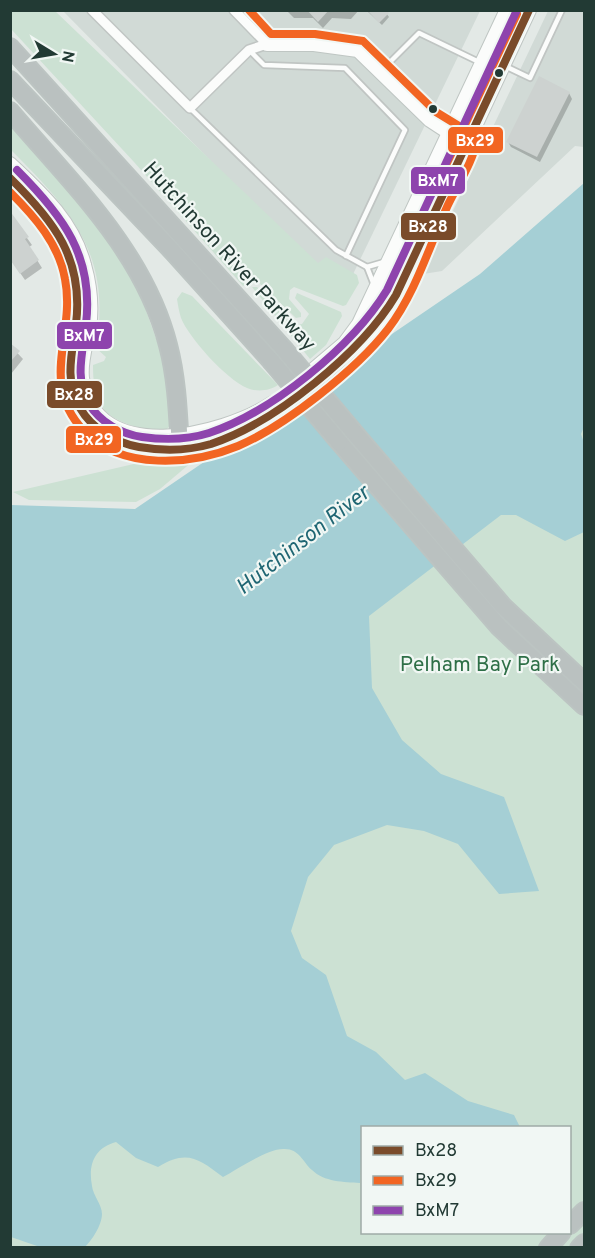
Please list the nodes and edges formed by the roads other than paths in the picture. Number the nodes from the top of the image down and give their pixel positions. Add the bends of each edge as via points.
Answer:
1 (92, 10) edge
2 (234, 10) edge
3 (507, 10) edge
4 (529, 10) edge
5 (562, 10) edge
6 (267, 44) junction
7 (10, 47) edge
8 (249, 50) junction
9 (482, 63) junction
10 (503, 64) junction
11 (381, 71) junction
12 (10, 80) edge
13 (190, 108) junction
14 (10, 111) edge
15 (450, 133) junction
16 (466, 142) junction
17 (10, 164) edge
18 (10, 177) edge
19 (419, 200) junction
20 (346, 256) junction
21 (367, 267) junction
22 (345, 343) junction
23 (308, 380) junction
24 (180, 443) junction
25 (538, 641) junction
26 (585, 665) edge
27 (585, 682) edge
28 (585, 706) edge
29 (585, 1210) edge
30 (571, 1224) edge
31 (561, 1234) edge
32 (585, 1243) edge
33 (548, 1248) edge
34 (579, 1248) edge

1 - 13 street
2 - 6 street
3 - 9 street
4 - 10 street
5 - 10 lane via 530,78
6 - 8 street
6 - 11 street via 348,47 358,50
7 - 25 highway, Hutchinson River Parkway, bridge via 284,350
8 - 13 street
8 - 20 lane via 264,65 345,68 405,130
9 - 11 lane via 419,33
9 - 15 street
10 - 16 street
11 - 15 street via 430,120
12 - 28 highway, Hutchinson River Parkway, bridge via 152,229 271,362 499,627
13 - 20 lane
14 - 24 highway via 120,241 143,277 170,352
15 - 16 street
15 - 19 street
16 - 23 street via 386,313 368,336
17 - 24 street via 60,215 81,255 90,301 82,370 93,405 107,421 126,430
18 - 24 street via 54,224 72,260 78,311 69,373 82,412 98,430 126,444 151,449
19 - 21 lane via 385,261
19 - 22 street via 363,316
20 - 21 lane
21 - 22 lane via 374,287
22 - 23 street
23 - 24 street via 259,412
25 - 26 highway
25 - 27 highway, Hutchinson River Parkway
29 - 30 highway
31 - 33 highway
32 - 34 highway

